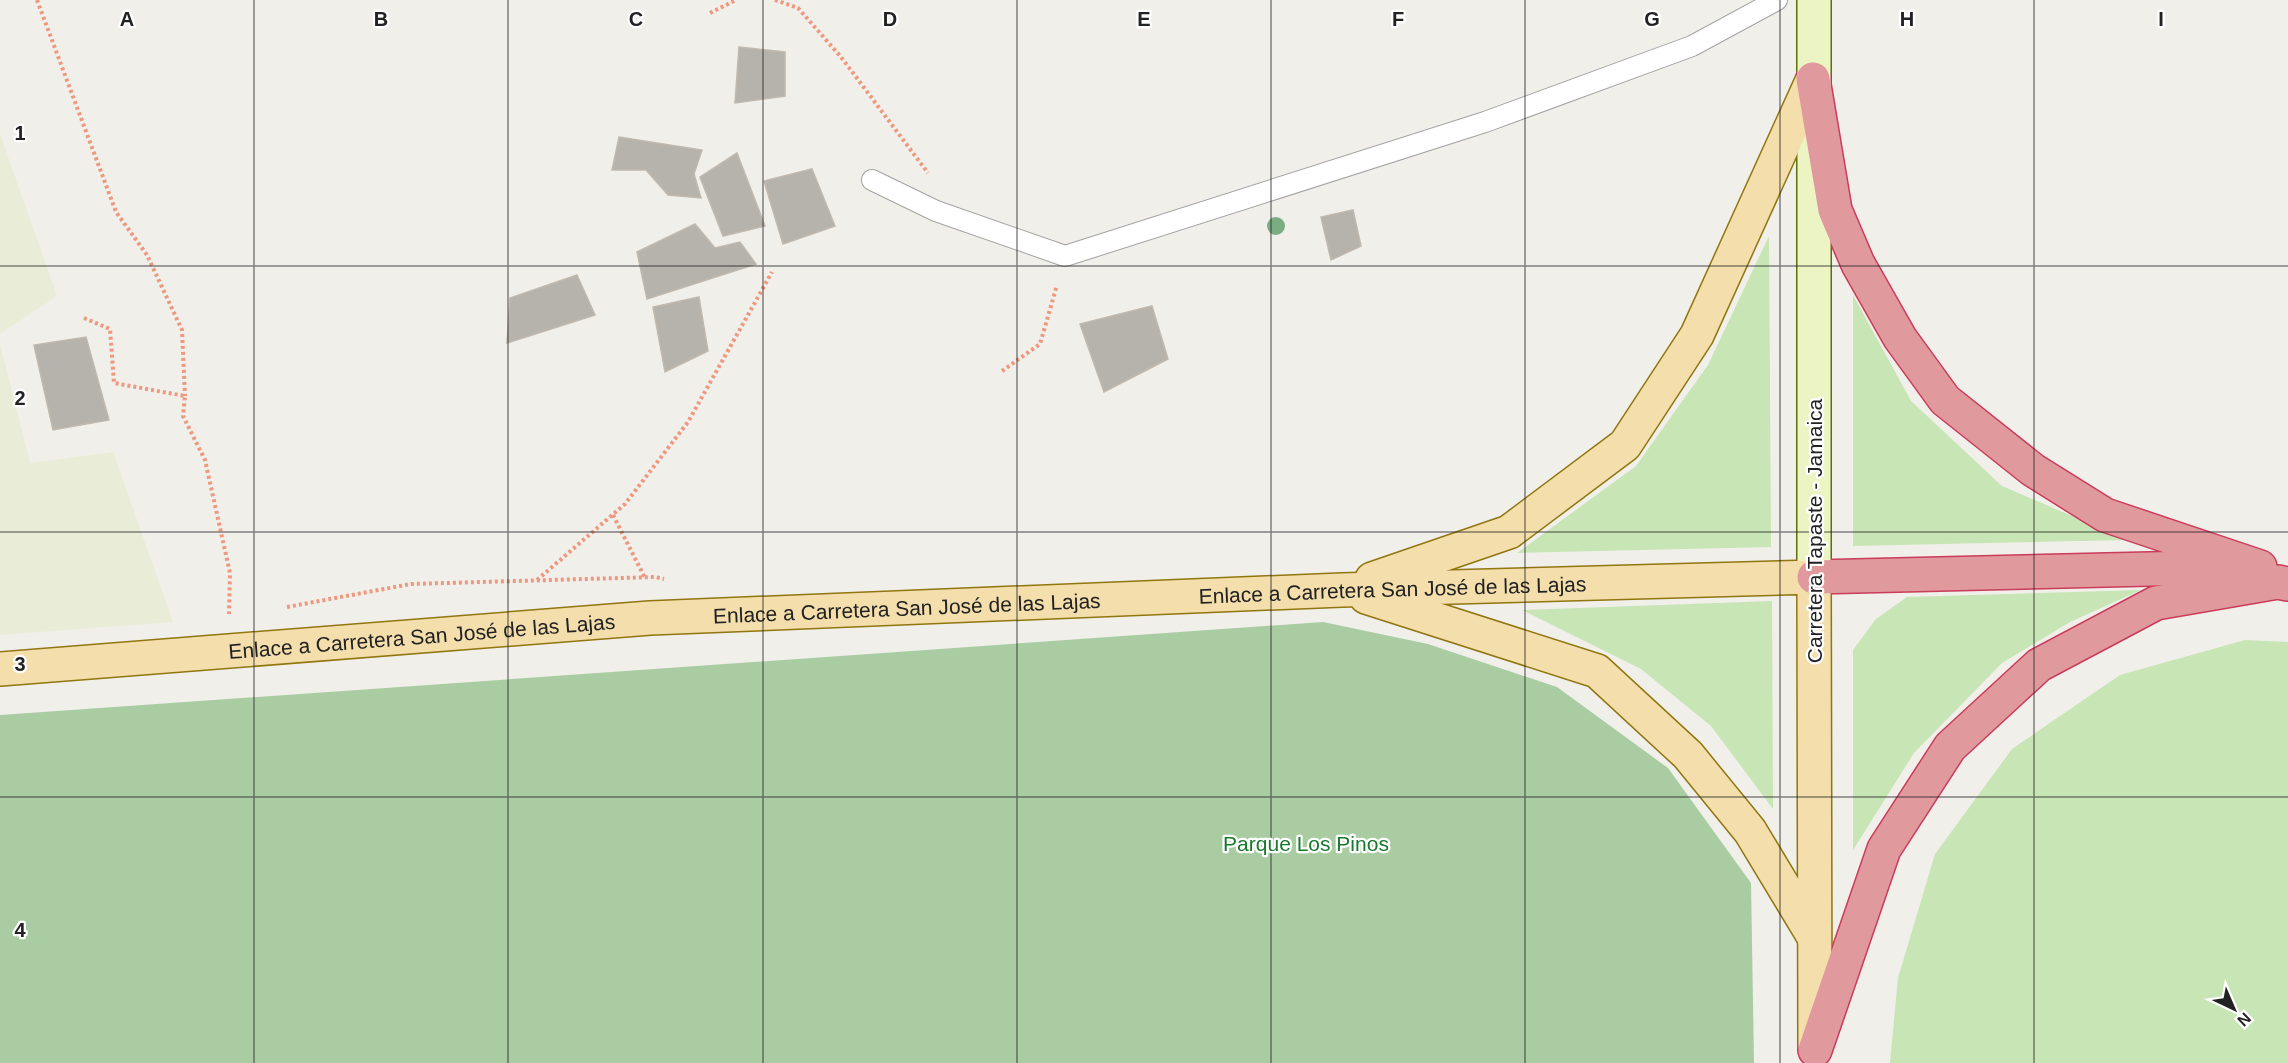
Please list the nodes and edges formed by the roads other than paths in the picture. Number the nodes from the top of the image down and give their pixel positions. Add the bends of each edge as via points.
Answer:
1 (1777, 0) edge
2 (1814, 0) edge
3 (1813, 79) junction
4 (872, 180) dead end
5 (2274, 567) edge
6 (1814, 577) junction
7 (2288, 584) edge
8 (1342, 590) junction
9 (0, 669) edge
10 (1814, 938) junction
11 (1815, 1056) edge

1 - 4 lane via 1692,46 1485,122 1065,256 936,211
2 - 3 main road, Carretera Tapaste - Jamaica
3 - 5 highway via 1835,210 1858,264 1900,338 1945,400 2033,470 2104,515
3 - 6 main road, Carretera Tapaste - Jamaica
3 - 8 main road via 1697,335 1625,445 1509,532
5 - 6 highway
6 - 8 main road, Enlace a Carretera San José de las Lajas
6 - 10 main road, Carretera Tapaste - Jamaica
7 - 11 highway via 2278,582 2156,603 2039,665 1950,747 1884,849
8 - 9 main road, Enlace a Carretera San José de las Lajas via 650,618
8 - 10 main road via 1597,671 1688,755 1750,831
10 - 11 main road, Carretera Tapaste - Jamaica

